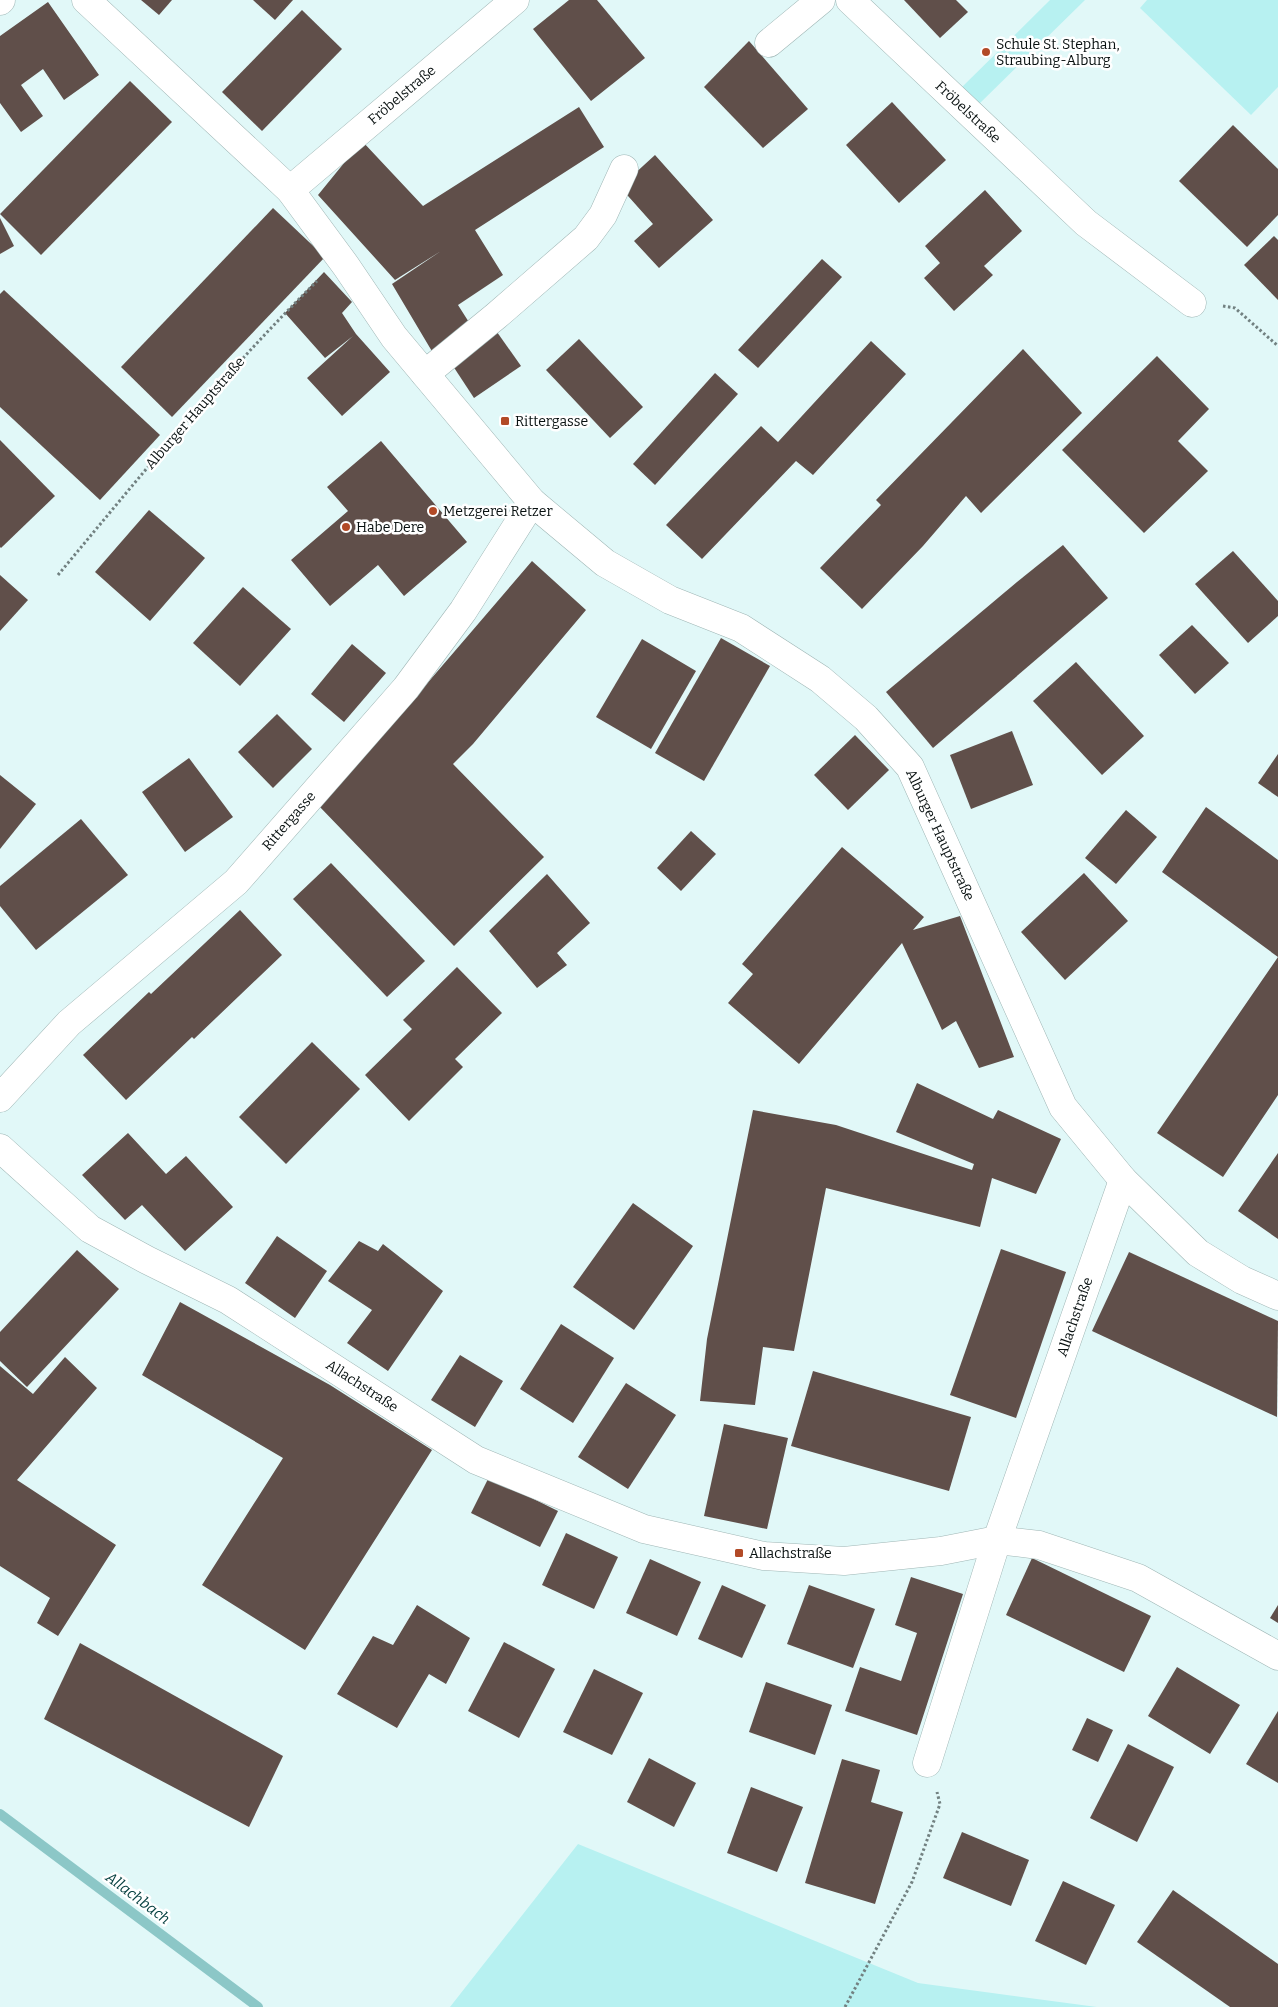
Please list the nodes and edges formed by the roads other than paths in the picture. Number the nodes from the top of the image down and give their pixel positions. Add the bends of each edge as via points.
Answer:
1 (86, 0) edge
2 (515, 0) edge
3 (821, 0) edge
4 (850, 0) edge
5 (769, 43) dead end
6 (624, 169) dead end
7 (290, 190) junction
8 (1192, 303) road end
9 (424, 374) junction
10 (532, 502) junction
11 (0, 1098) edge
12 (0, 1148) edge
13 (1123, 1180) junction
14 (1278, 1296) edge
15 (997, 1540) junction
16 (1278, 1656) edge
17 (927, 1763) road end

1 - 7 street, Alburger Hauptstraße
2 - 7 street, Fröbelstraße
3 - 5 street
4 - 8 street, Fröbelstraße via 1086,223
6 - 9 street via 603,215 586,238
7 - 9 street, Alburger Hauptstraße
9 - 10 street, Alburger Hauptstraße
10 - 11 street, Rittergasse via 463,611 406,688 242,874 69,1023
10 - 13 street, Alburger Hauptstraße via 605,563 670,600 741,628 804,667 866,718 910,767 1063,1107
12 - 15 street, Allachstraße via 90,1229 228,1300 476,1460 644,1529 764,1556 844,1561 941,1551
13 - 14 street, Alburger Hauptstraße via 1198,1253 1242,1280
13 - 15 street, Allachstraße
15 - 16 street, Allachstraße via 1039,1545 1138,1578
15 - 17 street

